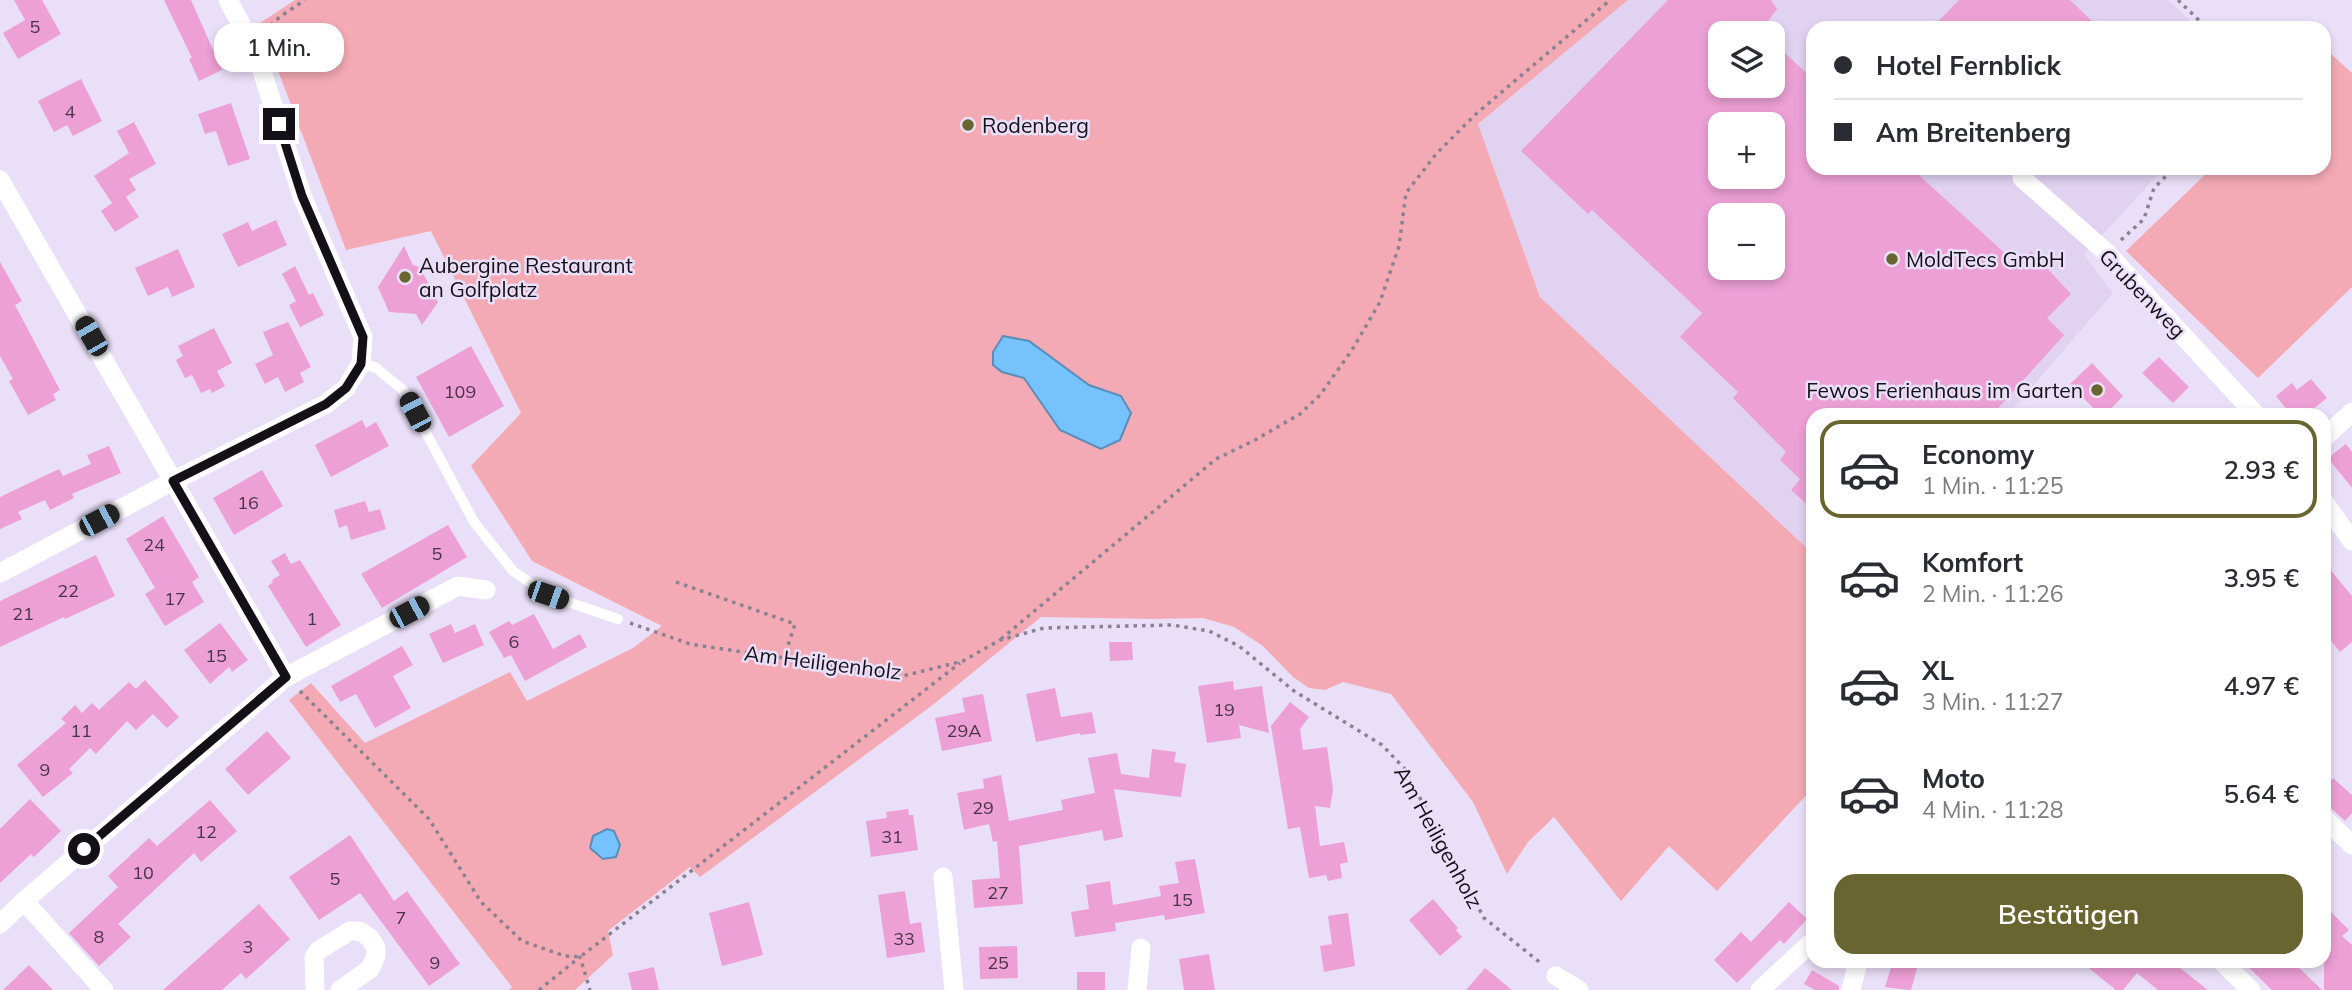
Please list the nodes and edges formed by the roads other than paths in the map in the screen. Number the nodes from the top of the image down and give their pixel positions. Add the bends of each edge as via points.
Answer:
1 (228, 0) edge
2 (2022, 177) dead end
3 (0, 180) edge
4 (361, 364) junction
5 (2250, 408) edge
6 (2352, 412) edge
7 (2331, 432) edge
8 (173, 481) junction
9 (2331, 512) edge
10 (2352, 541) edge
11 (0, 573) edge
12 (486, 590) dead end
13 (618, 619) road end
14 (286, 677) junction
15 (2331, 825) edge
16 (2352, 845) edge
17 (943, 877) dead end
18 (23, 901) junction
19 (0, 923) edge
20 (1806, 947) edge
21 (1141, 948) dead end
22 (1856, 968) edge
23 (2228, 968) edge
24 (1556, 975) road end
25 (104, 990) edge
26 (315, 990) edge
27 (340, 990) edge
28 (954, 990) edge
29 (1137, 990) edge
30 (1579, 990) edge
31 (1760, 990) edge
32 (1851, 990) edge
33 (2251, 990) edge

1 - 4 street via 256,52 302,196 363,337
2 - 5 street, Grubenweg via 2107,253
3 - 8 street
4 - 8 street via 346,388 326,404
4 - 13 lane via 375,367 403,390 474,522 513,571 548,595
6 - 7 street
8 - 11 street
8 - 14 street
9 - 10 street
12 - 14 street via 458,586
14 - 18 street
15 - 16 street
17 - 28 street
18 - 19 street
18 - 25 street
20 - 31 street
21 - 29 street
22 - 32 street
23 - 33 street
24 - 30 street
26 - 27 street via 314,957 319,950 350,931 360,931 370,938 376,957 370,969

